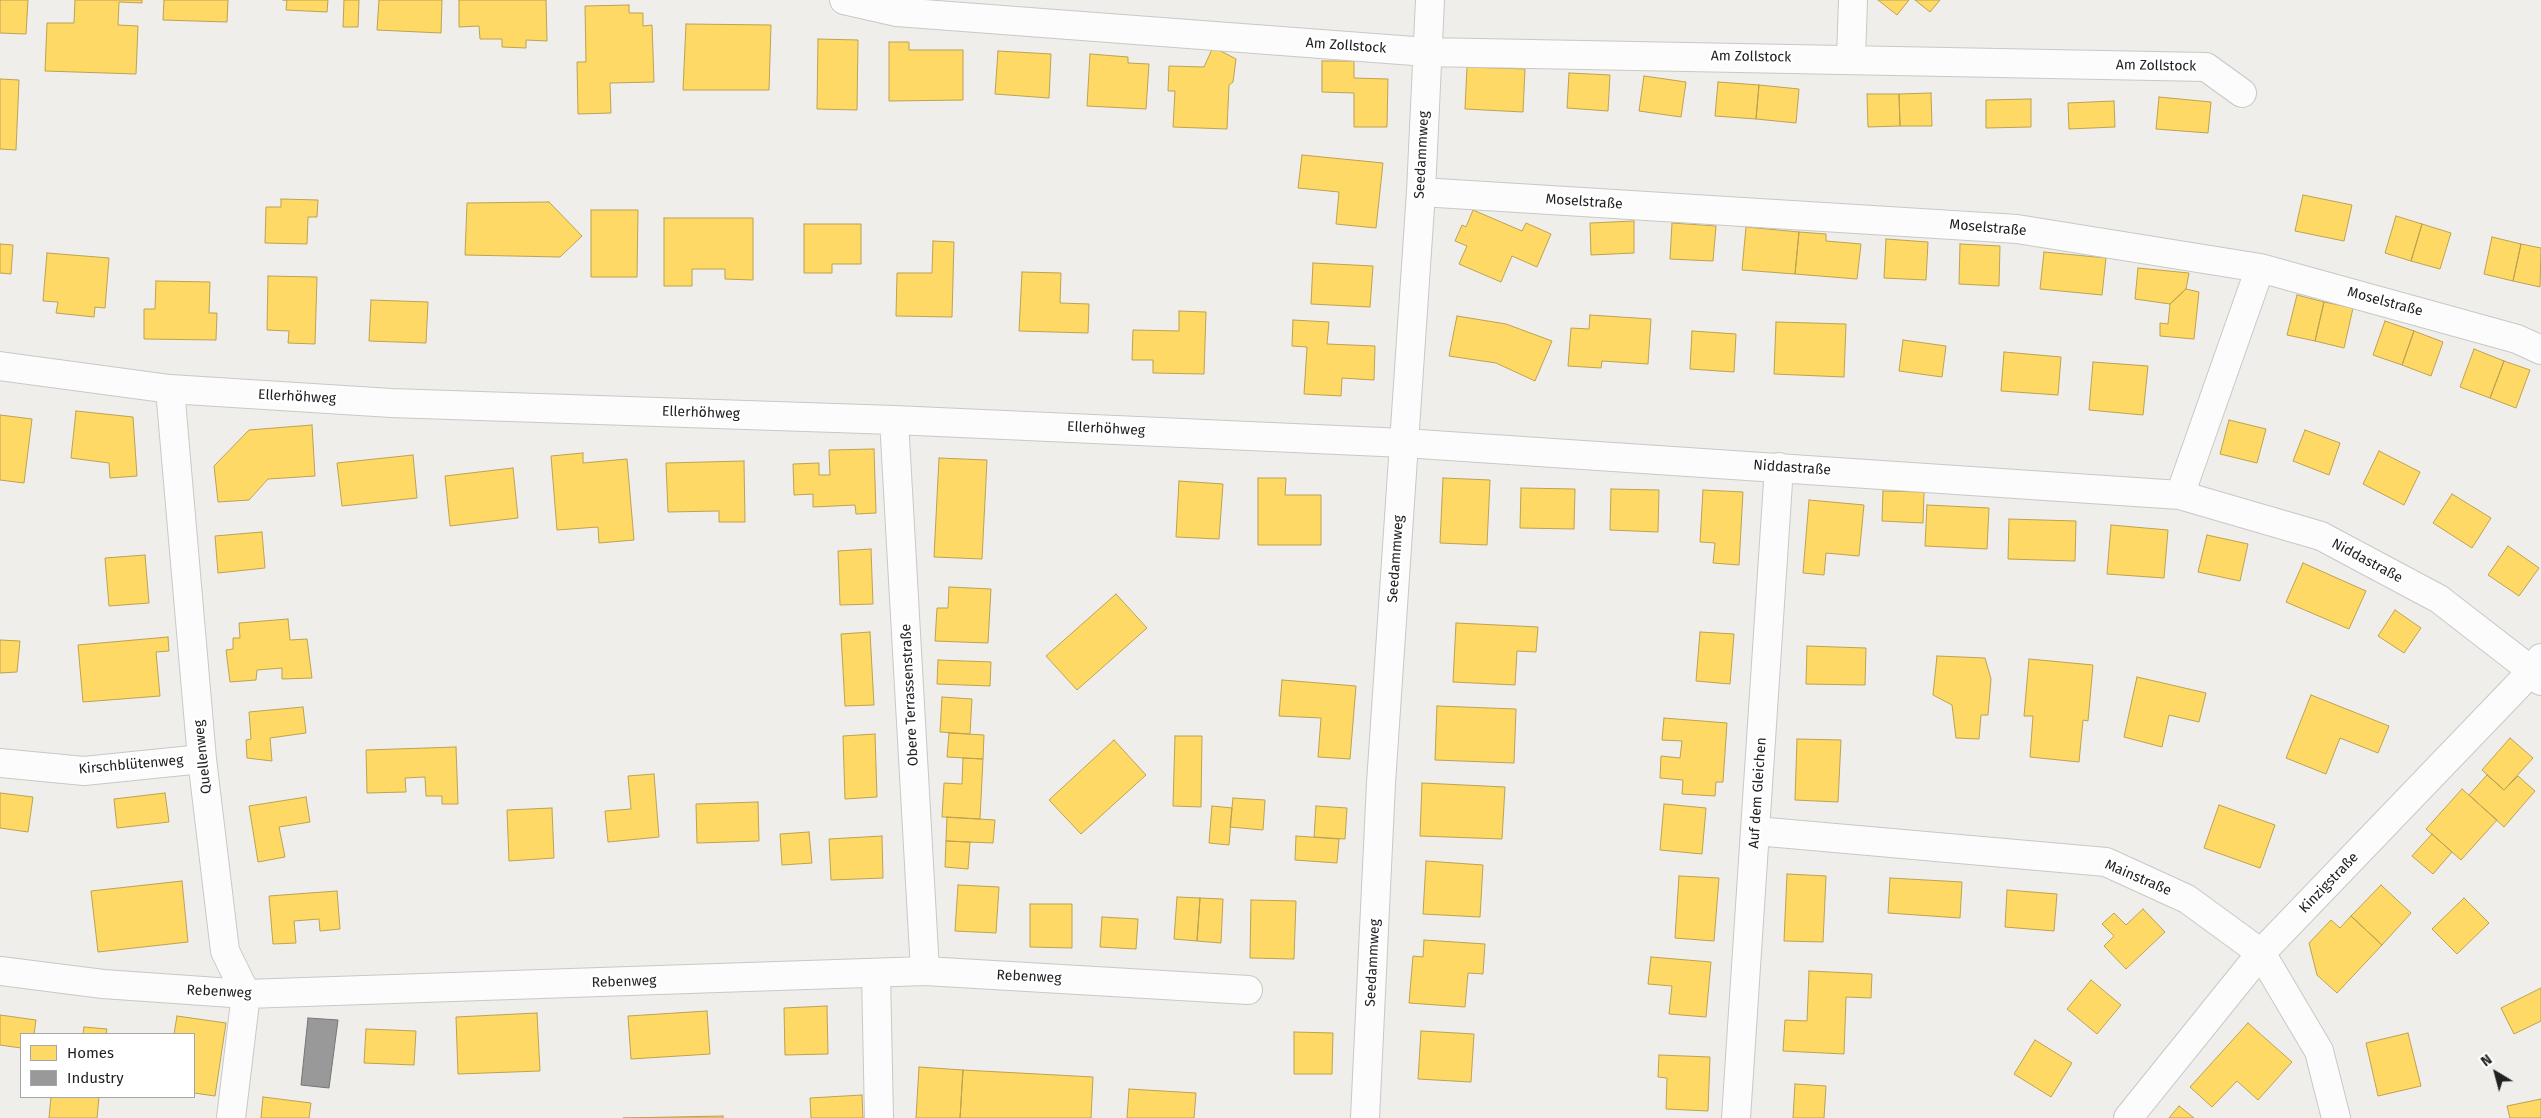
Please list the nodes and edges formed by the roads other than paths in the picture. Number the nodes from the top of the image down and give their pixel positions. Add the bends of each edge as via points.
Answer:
1 (844, 0) edge
2 (1430, 0) edge
3 (1853, 0) edge
4 (1427, 52) junction
5 (1851, 59) junction
6 (2242, 93) dead end
7 (1421, 192) junction
8 (2260, 268) junction
9 (2541, 350) edge
10 (0, 366) edge
11 (170, 389) junction
12 (894, 420) junction
13 (1404, 443) junction
14 (1779, 467) junction
15 (2180, 495) junction
16 (2538, 670) edge
17 (202, 759) junction
18 (0, 763) edge
19 (1756, 831) junction
20 (2261, 953) junction
21 (0, 971) edge
22 (925, 971) junction
23 (876, 974) junction
24 (1248, 990) dead end
25 (246, 994) junction
26 (231, 1118) edge
27 (879, 1118) edge
28 (1365, 1118) edge
29 (1736, 1118) edge
30 (2128, 1118) edge
31 (2336, 1118) edge

1 - 4 street, Am Zollstock via 897,12
2 - 4 street, Seedammweg
3 - 5 street
4 - 5 street, Am Zollstock
4 - 7 street, Seedammweg
5 - 6 street, Am Zollstock via 2206,67
7 - 8 street, Moselstraße via 2017,229
7 - 13 street, Seedammweg
8 - 9 street, Moselstraße via 2517,339
8 - 15 street
10 - 11 street, Ellerhöhweg
11 - 12 street, Ellerhöhweg via 390,403
11 - 17 street, Quellenweg
12 - 13 street, Ellerhöhweg
12 - 22 street, Obere Terrassenstraße
13 - 14 street, Niddastraße
13 - 28 street, Seedammweg via 1381,784
14 - 15 street, Niddastraße
14 - 19 street, Auf dem Gleichen
15 - 16 street, Niddastraße via 2322,536 2439,599
16 - 20 street, Kinzigstraße
17 - 18 street, Kirschblütenweg via 84,771
17 - 25 street, Quellenweg via 225,951
19 - 20 street, Mainstraße via 2106,862 2187,899
19 - 29 street, Auf dem Gleichen
20 - 30 street, Kinzigstraße
20 - 31 street, Mainstraße via 2319,1051
21 - 25 street, Rebenweg via 103,984
22 - 23 street, Rebenweg
22 - 24 street, Rebenweg
23 - 25 street, Rebenweg
23 - 27 street
25 - 26 street

